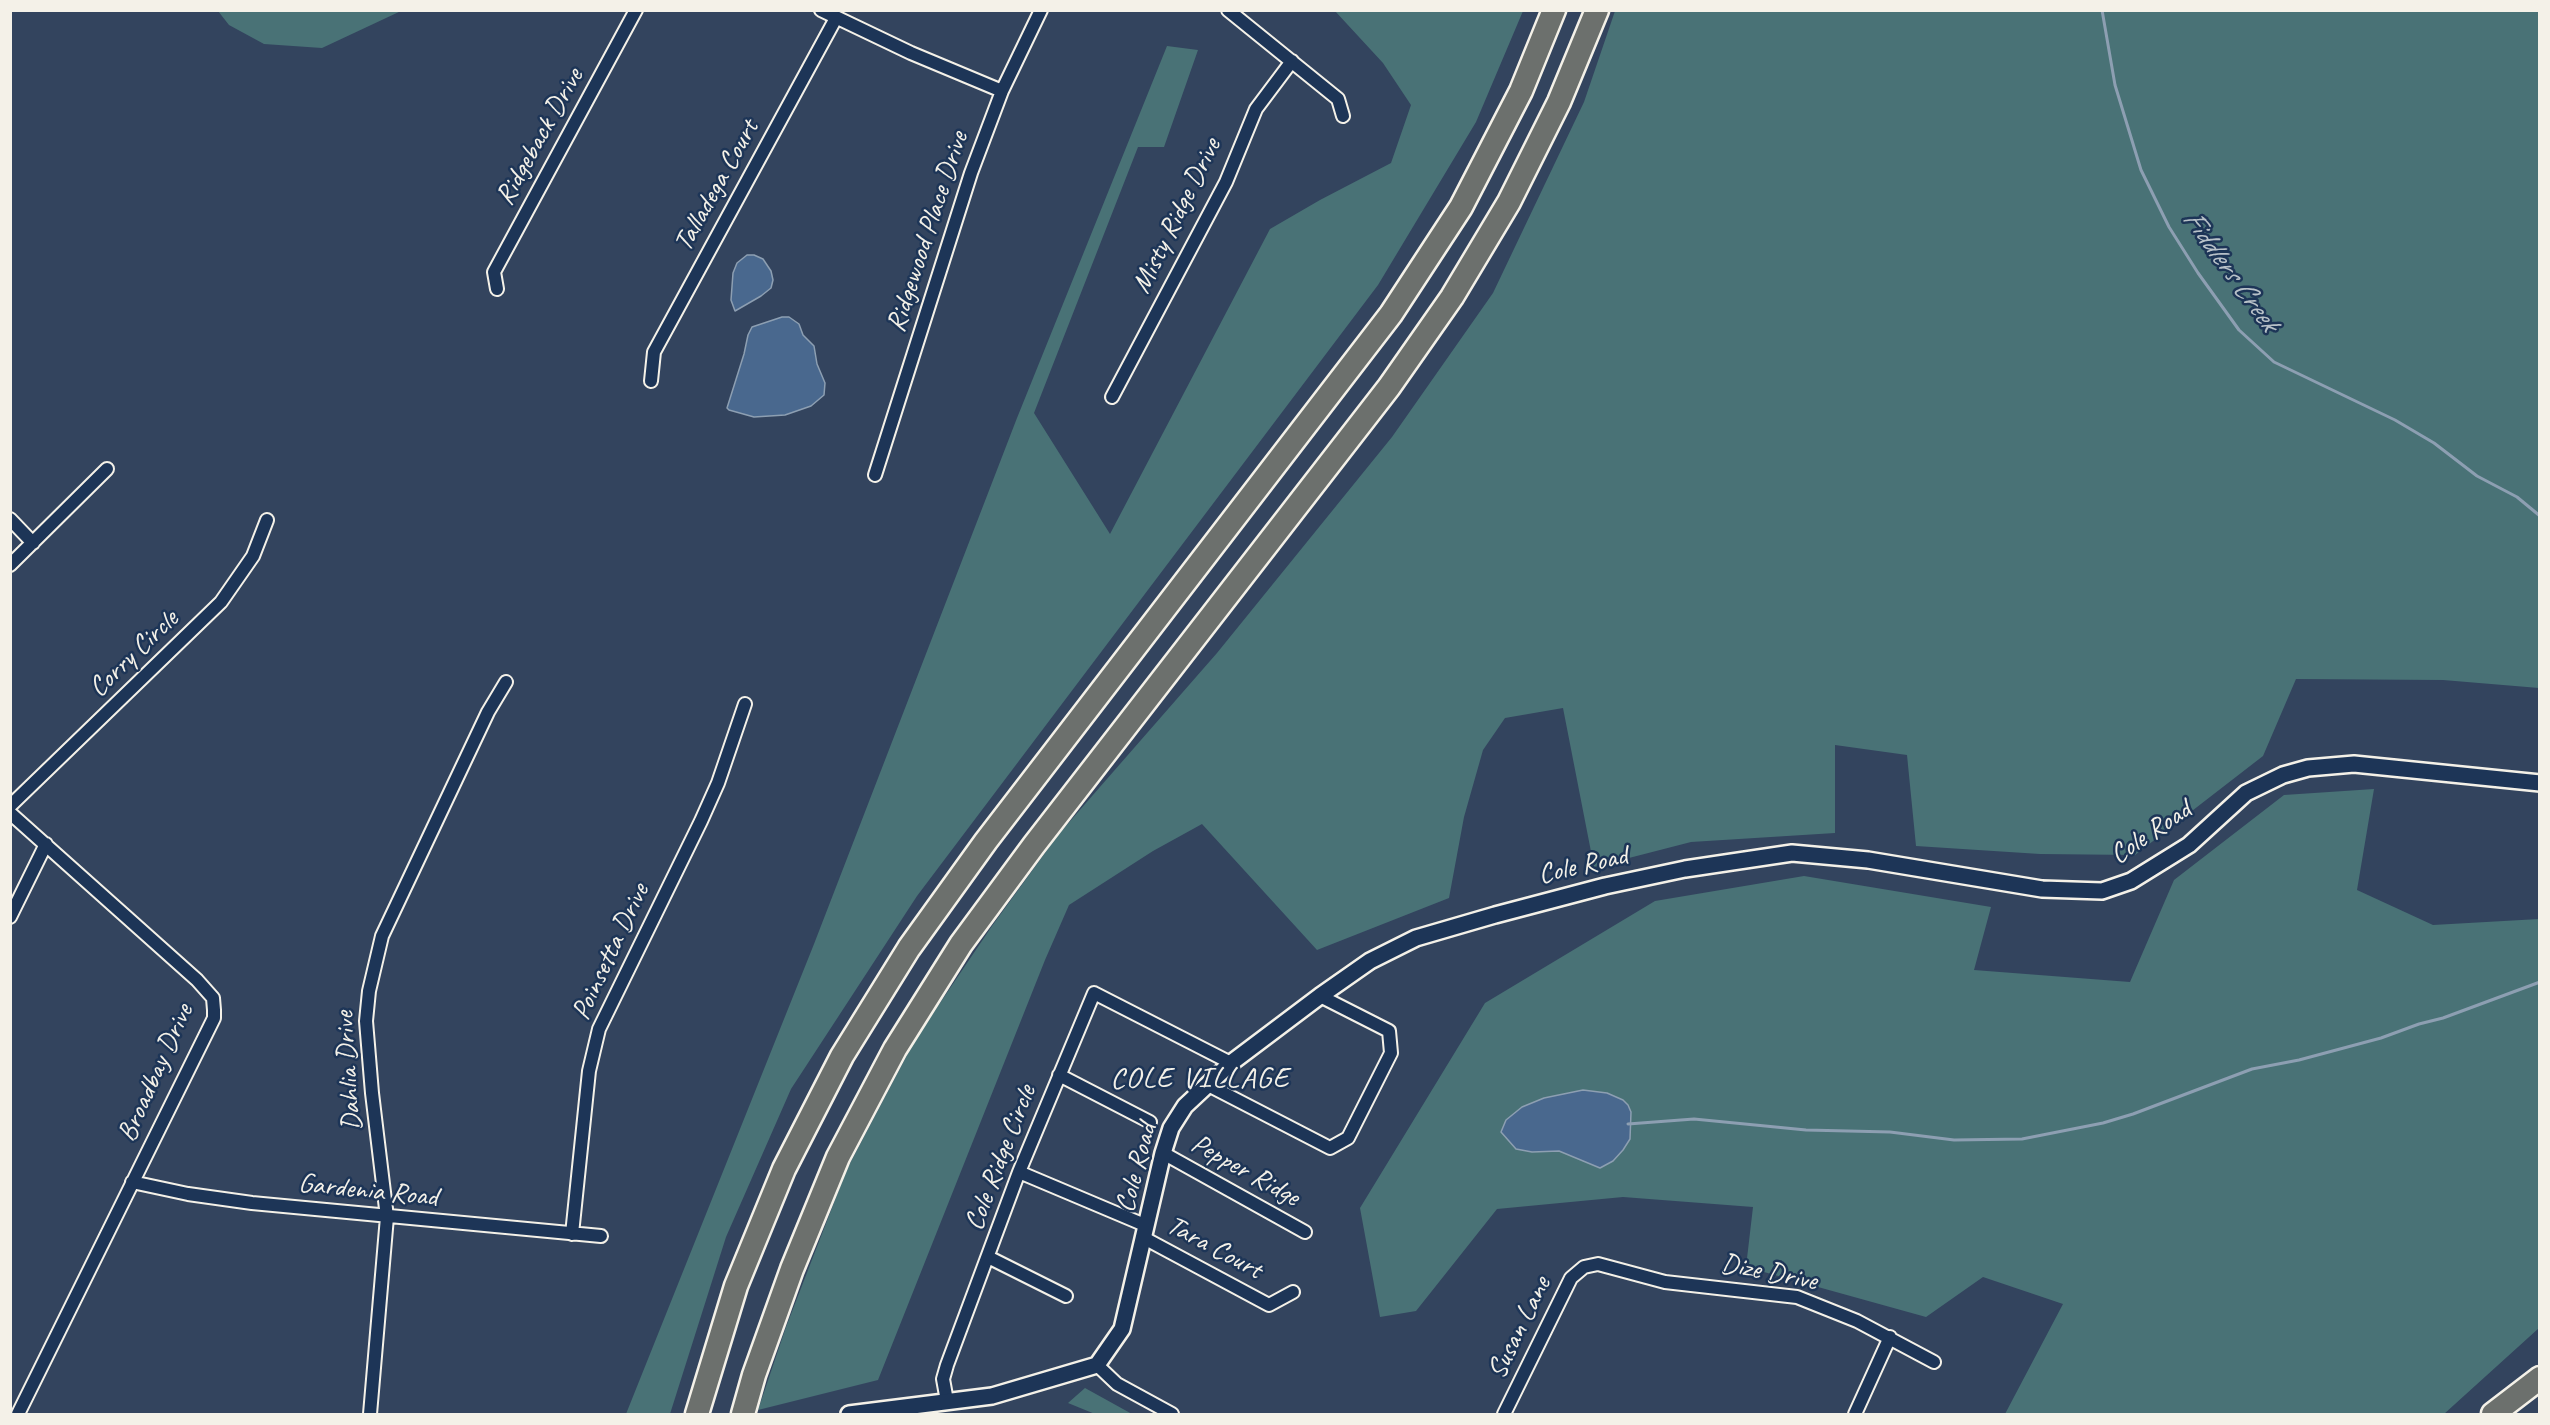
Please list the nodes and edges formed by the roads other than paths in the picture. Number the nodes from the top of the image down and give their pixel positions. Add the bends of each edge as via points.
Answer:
1 (636, 10) edge
2 (821, 10) edge
3 (1041, 10) edge
4 (1228, 10) edge
5 (1554, 10) edge
6 (1597, 10) edge
7 (836, 18) junction
8 (1292, 61) junction
9 (1002, 91) junction
10 (1343, 116) dead end
11 (496, 289) dead end
12 (651, 381) dead end
13 (1112, 397) dead end
14 (107, 470) dead end
15 (875, 475) dead end
16 (10, 519) edge
17 (267, 520) dead end
18 (33, 543) junction
19 (10, 565) edge
20 (506, 682) dead end
21 (745, 704) dead end
22 (2540, 783) edge
23 (10, 806) edge
24 (10, 813) edge
25 (46, 844) junction
26 (10, 917) edge
27 (1325, 999) junction
28 (1231, 1063) junction
29 (1059, 1076) junction
30 (1208, 1085) junction
31 (1150, 1122) dead end
32 (1162, 1153) junction
33 (1019, 1172) junction
34 (132, 1182) junction
35 (387, 1217) junction
36 (1144, 1229) junction
37 (1305, 1232) dead end
38 (572, 1234) junction
39 (601, 1236) dead end
40 (988, 1257) junction
41 (1584, 1267) joint
42 (1293, 1292) dead end
43 (1066, 1296) dead end
44 (1890, 1337) junction
45 (1934, 1362) dead end
46 (1097, 1365) junction
47 (2540, 1378) edge
48 (947, 1401) junction
49 (18, 1414) edge
50 (370, 1414) edge
51 (697, 1414) edge
52 (743, 1414) edge
53 (849, 1414) edge
54 (1172, 1414) edge
55 (1504, 1414) edge
56 (1855, 1414) edge
57 (2493, 1414) edge

1 - 11 street, Ridgeback Drive via 494,272
2 - 7 street
3 - 9 street, Ridgewood Place Drive
4 - 8 street
5 - 51 highway via 1521,91 1461,207 1391,314 986,841 909,948 842,1056 784,1169 736,1286
6 - 52 highway via 1559,102 1509,202 1452,297 1389,387 1034,845 961,944 895,1049 838,1157 808,1228
7 - 9 street
7 - 12 street, Talladega Court via 654,352
8 - 10 street via 1338,99
8 - 13 street, Misty Ridge Drive via 1256,109 1226,182
9 - 15 street, Ridgewood Place Drive via 954,222
14 - 18 street
16 - 18 street
17 - 23 street, Corry Circle via 246,570 221,602
18 - 19 street
20 - 35 street, Dahlia Drive via 488,712 382,936 369,992 366,1022
21 - 38 street, Poinsetta Drive via 701,821 599,1029 589,1071
22 - 27 street, Cole Road via 2354,764 2308,768 2246,793 2189,845 2131,881 2102,891 2042,889 1817,854 1761,856 1685,869 1524,906 1416,939 1370,961
24 - 25 street, Broadbay Drive
25 - 26 street
25 - 34 street, Broadbay Drive via 213,998 214,1018
27 - 28 street, Cole Road
27 - 30 street via 1389,1031 1391,1053 1348,1138 1330,1148
28 - 29 street, Cole Ridge Circle via 1094,993
28 - 30 street, Cole Road
29 - 31 street, Cole Ridge Circle
29 - 33 street, Cole Ridge Circle
30 - 32 street, Cole Road via 1185,1106
32 - 36 street, Cole Road
32 - 37 street, Pepper Ridge
33 - 36 street
33 - 40 street, Cole Ridge Circle
34 - 35 street, Gardenia Road via 198,1196
34 - 49 street, Broadbay Drive
35 - 38 street, Gardenia Road
35 - 50 street, Dahlia Drive
36 - 42 street, Tara Court via 1269,1305
36 - 46 street, Cole Road via 1122,1329
38 - 39 street, Gardenia Road
40 - 43 street
40 - 48 street, Cole Ridge Circle via 943,1379
41 - 44 street, Dize Drive via 1598,1264 1665,1282 1797,1297
41 - 55 street, Susan Lane via 1571,1278
44 - 45 street, Dize Drive
44 - 56 street
46 - 48 street via 992,1396
46 - 54 street via 1117,1384
47 - 57 highway
48 - 53 street

